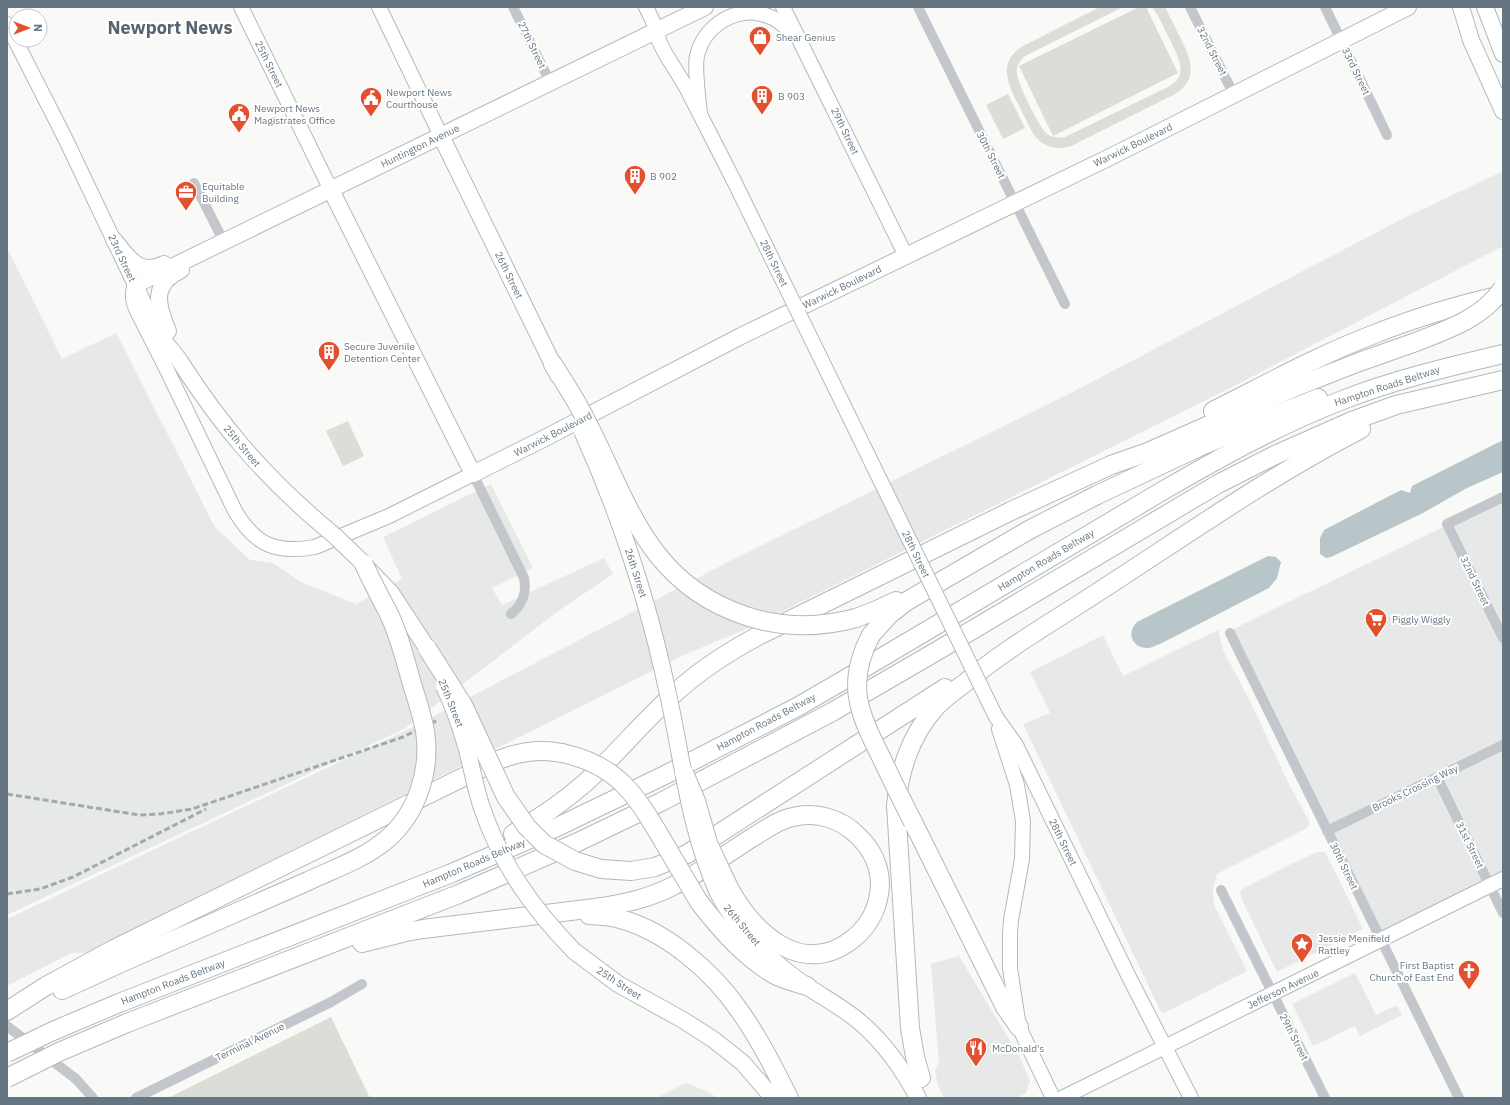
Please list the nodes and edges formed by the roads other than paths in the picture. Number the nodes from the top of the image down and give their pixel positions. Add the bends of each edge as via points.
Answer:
1 (241, 7) edge
2 (379, 7) edge
3 (513, 7) edge
4 (646, 7) edge
5 (705, 7) edge
6 (783, 7) edge
7 (918, 7) edge
8 (1190, 7) edge
9 (1324, 7) edge
10 (1408, 7) edge
11 (1461, 7) edge
12 (1485, 7) edge
13 (7, 24) edge
14 (657, 30) junction
15 (1342, 41) junction
16 (803, 47) junction
17 (1503, 54) edge
18 (550, 82) junction
19 (1234, 95) junction
20 (1503, 111) edge
21 (700, 114) junction
22 (1387, 135) dead end
23 (441, 136) junction
24 (194, 183) dead end
25 (331, 190) junction
26 (1015, 203) junction
27 (114, 240) junction
28 (224, 242) junction
29 (194, 255) junction
30 (906, 256) junction
31 (135, 285) junction
32 (1503, 288) edge
33 (1503, 295) edge
34 (1065, 304) dead end
35 (1503, 346) edge
36 (1503, 354) edge
37 (180, 362) junction
38 (553, 364) joint
39 (1503, 380) edge
40 (1434, 396) junction
41 (571, 399) junction
42 (1111, 465) junction
43 (473, 474) junction
44 (1503, 497) edge
45 (272, 546) joint
46 (364, 564) junction
47 (948, 577) junction
48 (511, 614) dead end
49 (1230, 633) dead end
50 (1503, 638) edge
51 (427, 648) junction
52 (990, 662) junction
53 (996, 717) junction
54 (1503, 745) edge
55 (684, 773) joint
56 (1436, 778) junction
57 (1327, 831) junction
58 (1503, 879) edge
59 (1490, 886) junction
60 (410, 890) junction
61 (1221, 890) dead end
62 (723, 891) junction
63 (561, 913) junction
64 (1503, 913) edge
65 (1381, 940) junction
66 (118, 956) junction
67 (246, 978) junction
68 (362, 984) dead end
69 (807, 986) junction
70 (1273, 994) junction
71 (7, 1011) edge
72 (7, 1015) edge
73 (7, 1026) edge
74 (1019, 1027) junction
75 (1165, 1047) junction
76 (7, 1053) edge
77 (7, 1078) edge
78 (921, 1078) joint
79 (93, 1098) edge
80 (136, 1098) edge
81 (773, 1098) edge
82 (789, 1098) edge
83 (918, 1098) edge
84 (929, 1098) edge
85 (1053, 1098) edge
86 (1062, 1098) edge
87 (1192, 1098) edge
88 (1325, 1098) edge
89 (1459, 1098) edge

1 - 25 main road, 25th Street
2 - 23 main road, 26th Street
3 - 18 street, 27th Street
4 - 14 main road, 28th Street
5 - 14 main road, Huntington Avenue
6 - 16 main road, 29th Street
7 - 26 street, 30th Street
8 - 19 street, 32nd Street
9 - 15 street, 33rd Street
10 - 15 main road, Warwick Boulevard
11 - 20 main road via 1471,40
12 - 17 main road
13 - 27 main road, 23rd Street
14 - 18 main road, Huntington Avenue
14 - 21 main road, 28th Street via 665,53
15 - 19 main road, Warwick Boulevard
15 - 22 street, 33rd Street
16 - 21 main road via 786,26 768,15 745,13 722,20 705,36 697,56
16 - 30 main road, 29th Street
18 - 23 main road, Huntington Avenue
19 - 26 main road, Warwick Boulevard
21 - 53 main road, 28th Street, bridge
23 - 25 main road, Huntington Avenue
23 - 38 main road, 26th Street
24 - 28 street
25 - 28 main road, Huntington Avenue
25 - 43 main road, 25th Street
26 - 30 main road, Warwick Boulevard
26 - 34 street, 30th Street
27 - 29 main road via 133,263 144,268 154,269 178,257
27 - 31 main road, 23rd Street
28 - 29 main road, Huntington Avenue
29 - 31 main road, Huntington Avenue
29 - 37 main road via 183,269 172,274 160,289 162,317
30 - 43 main road, Warwick Boulevard via 741,336
31 - 37 main road, 25th Street via 158,333
31 - 45 main road, 23rd Street via 132,292 133,302 235,511 249,532 258,540
32 - 42 highway, bridge via 1472,317 1449,329 1301,385 1148,452
33 - 42 highway via 1408,321 1325,355 1149,442
35 - 47 highway via 1459,352 1378,375 1258,422 1091,498
36 - 60 highway, Hampton Roads Beltway via 1428,372 1364,392 1256,439 1151,498 799,706 619,798
37 - 46 main road, 25th Street, bridge via 202,397 236,441 278,486
38 - 41 highway
39 - 40 highway, Hampton Roads Beltway
40 - 52 highway via 1329,445
40 - 67 highway, Hampton Roads Beltway via 1396,405 1358,419 1264,460 1212,488 832,712 661,802 578,842 465,891
41 - 47 highway, bridge via 644,536 663,562 684,583 723,608 752,618 789,625 838,623 877,610
41 - 55 main road, 26th Street, bridge via 642,590 662,664
42 - 60 highway via 1011,511 740,645 674,693 600,769 555,807 506,838 449,865
43 - 45 main road, Warwick Boulevard via 389,516 315,547 288,550
43 - 48 street, 25th Street via 524,578 525,595 518,609
44 - 50 street, 32nd Street via 1447,524
46 - 51 main road, 25th Street, bridge via 391,593
46 - 66 highway, bridge via 394,626 422,716 426,742 424,775 411,809 387,839 358,860
47 - 74 highway, bridge via 899,607 870,635 858,668 857,694 866,727 1005,1007
49 - 57 street, 30th Street
51 - 52 highway, bridge via 463,705 506,797 527,827 544,844 575,861 601,869 632,871 660,866 687,854 954,682
51 - 81 main road, 25th Street, bridge via 455,710 482,807 498,847 531,902 574,951 618,984 714,1040 742,1064
52 - 78 highway via 940,703 919,729 906,756 898,787 896,829 910,1028
53 - 74 main road via 1017,785 1023,821 1022,860 1011,920 1009,949
53 - 75 main road, 28th Street via 1016,746
54 - 56 street, Brooks Crossing Way
55 - 62 highway, bridge via 696,801
56 - 57 street, Brooks Crossing Way
56 - 59 street, 31st Street
57 - 65 street, 30th Street
58 - 59 main road, Jefferson Avenue
59 - 64 street, 31st Street
59 - 65 main road, Jefferson Avenue
60 - 76 highway, Hampton Roads Beltway, bridge via 119,1003
61 - 70 street, 29th Street
62 - 63 highway via 768,938 782,947 797,952 821,953 849,942 867,925 878,903 880,879 873,854 848,827 824,817 794,816 772,826 695,874 649,897
62 - 69 main road, 26th Street via 733,917 758,946
63 - 67 highway via 406,932 358,944 306,963
63 - 82 highway via 609,917 630,922 657,934 693,960 738,1009 763,1047
65 - 70 main road, Jefferson Avenue
65 - 89 street, 30th Street
66 - 69 highway, bridge via 313,850 505,756 534,751 562,752 596,764 629,789 652,822 699,902 711,917 759,964 776,975
66 - 71 highway via 46,986
66 - 72 highway
67 - 77 highway, Hampton Roads Beltway, bridge via 127,1023
68 - 80 street, Terminal Avenue
69 - 83 main road, 26th Street via 862,1024 898,1066
70 - 75 main road, Jefferson Avenue
70 - 88 street, 29th Street
73 - 79 street via 76,1079
74 - 85 main road
75 - 86 main road, Jefferson Avenue
75 - 87 main road, 28th Street
78 - 84 main road

